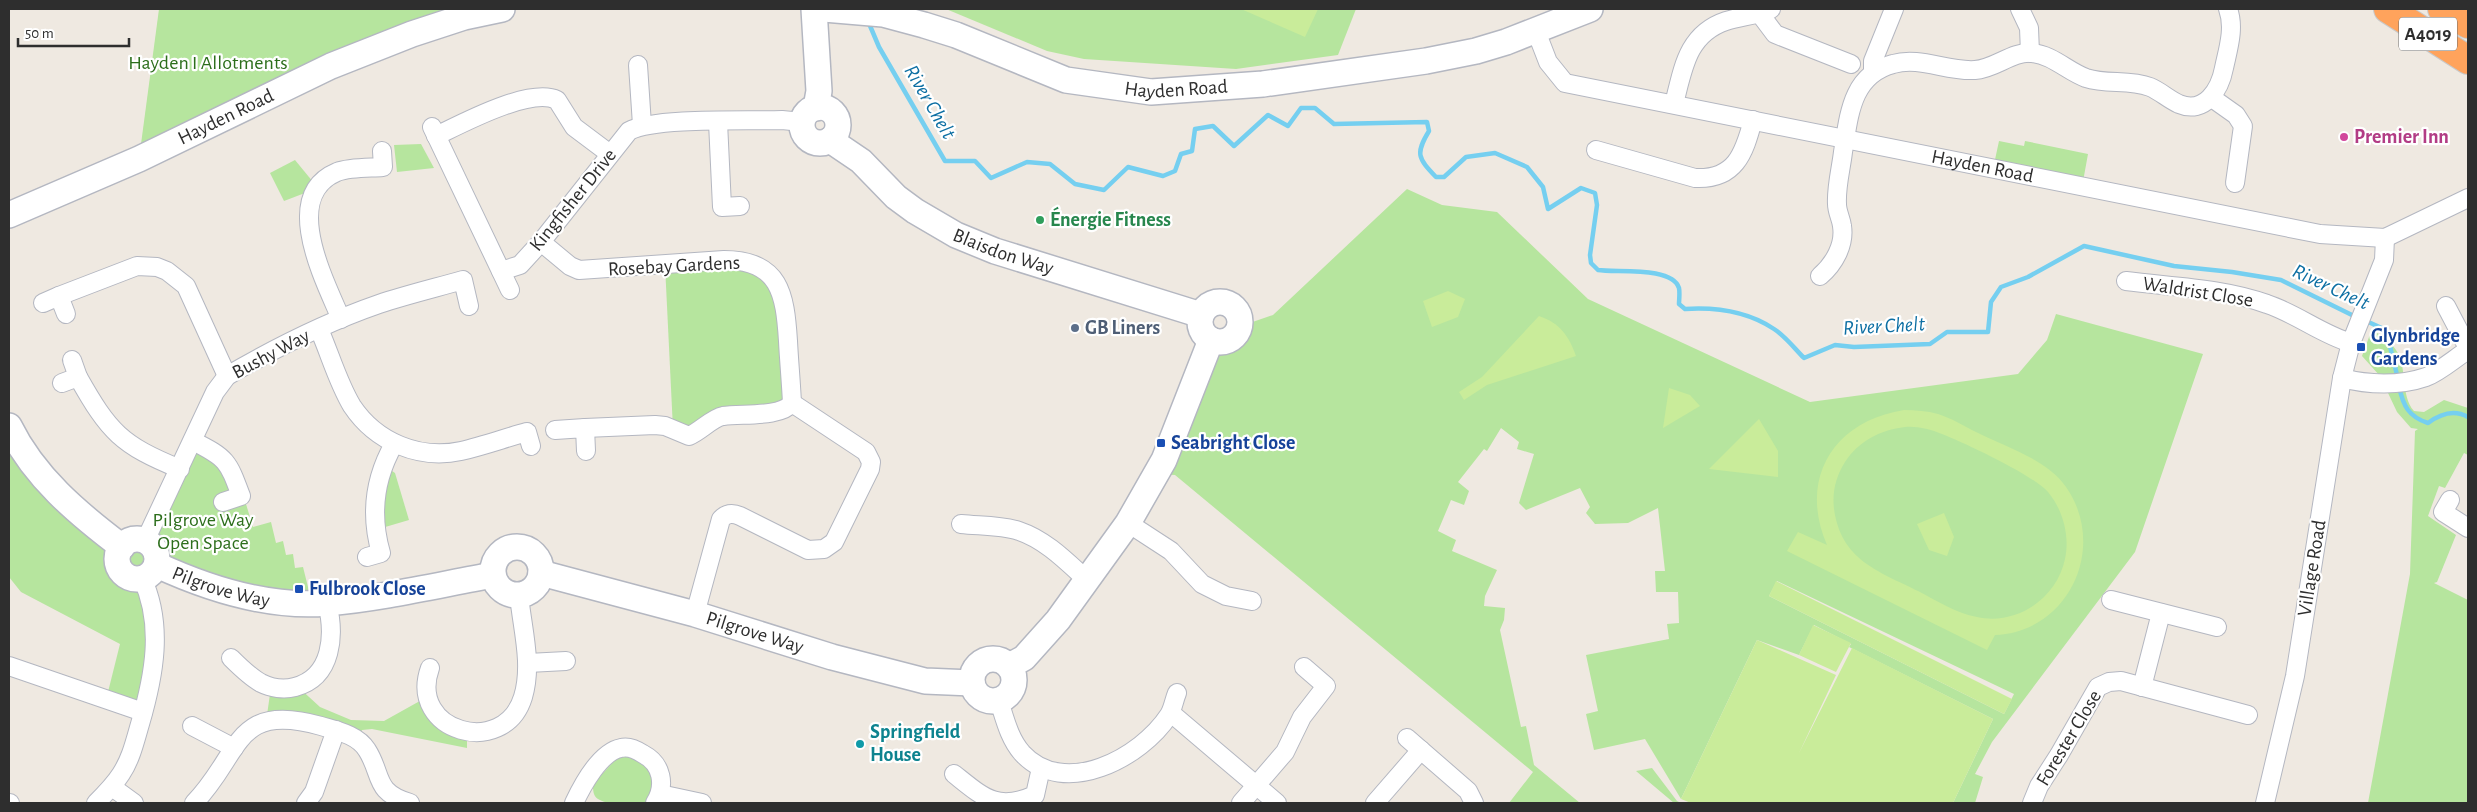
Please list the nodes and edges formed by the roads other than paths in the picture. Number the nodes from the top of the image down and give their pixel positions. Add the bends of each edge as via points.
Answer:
1 (502, 9) edge
2 (814, 9) edge
3 (824, 9) edge
4 (1590, 9) edge
5 (1894, 9) edge
6 (2020, 9) edge
7 (2228, 9) edge
8 (2388, 9) edge
9 (2442, 9) edge
10 (1765, 11) edge
11 (873, 12) edge
12 (2468, 24) edge
13 (1536, 32) junction
14 (2030, 53) junction
15 (2468, 60) edge
16 (1851, 64) dead end
17 (638, 65) dead end
18 (1874, 73) junction
19 (2212, 98) junction
20 (1674, 104) junction
21 (809, 115) junction
22 (1753, 120) junction
23 (718, 122) junction
24 (642, 125) junction
25 (1845, 139) junction
26 (1596, 150) dead end
27 (382, 151) dead end
28 (610, 154) junction
29 (2235, 183) dead end
30 (2464, 202) edge
31 (740, 206) dead end
32 (9, 215) edge
33 (2385, 238) junction
34 (541, 242) junction
35 (502, 271) junction
36 (1820, 276) dead end
37 (2126, 281) dead end
38 (510, 290) dead end
39 (469, 306) dead end
40 (2446, 306) dead end
41 (66, 314) dead end
42 (1201, 315) junction
43 (341, 319) junction
44 (320, 329) junction
45 (2353, 338) junction
46 (1211, 340) junction
47 (2468, 349) edge
48 (227, 376) junction
49 (2342, 378) junction
50 (62, 383) dead end
51 (792, 403) junction
52 (9, 426) edge
53 (585, 428) junction
54 (555, 430) dead end
55 (193, 441) junction
56 (394, 444) junction
57 (531, 446) dead end
58 (586, 452) dead end
59 (180, 469) junction
60 (2450, 500) dead end
61 (224, 502) dead end
62 (1128, 523) junction
63 (961, 524) dead end
64 (2468, 528) edge
65 (133, 544) junction
66 (368, 557) dead end
67 (150, 572) junction
68 (541, 573) junction
69 (493, 574) junction
70 (1088, 581) junction
71 (519, 595) junction
72 (2111, 600) dead end
73 (1252, 601) dead end
74 (327, 603) junction
75 (2162, 613) junction
76 (695, 614) junction
77 (2217, 628) dead end
78 (230, 658) dead end
79 (566, 661) dead end
80 (528, 663) junction
81 (9, 666) edge
82 (1009, 666) junction
83 (1304, 667) dead end
84 (430, 668) dead end
85 (972, 683) junction
86 (2142, 687) junction
87 (1177, 693) dead end
88 (999, 700) junction
89 (143, 712) junction
90 (1171, 713) junction
91 (2248, 714) dead end
92 (192, 726) dead end
93 (336, 730) junction
94 (1407, 738) dead end
95 (234, 748) junction
96 (1421, 750) junction
97 (1042, 768) junction
98 (954, 774) dead end
99 (1256, 785) junction
100 (112, 788) junction
101 (658, 799) edge
102 (1040, 799) edge
103 (96, 803) edge
104 (134, 803) edge
105 (194, 803) edge
106 (306, 803) edge
107 (410, 803) edge
108 (574, 803) edge
109 (702, 803) edge
110 (1241, 803) edge
111 (1277, 803) edge
112 (1375, 803) edge
113 (1474, 803) edge
114 (2032, 803) edge
115 (2265, 803) edge

1 - 32 street, Hayden Road via 447,23 332,66 139,158
2 - 21 street via 819,91
3 - 11 street, Hayden Road
4 - 13 street, Hayden Road
5 - 18 street via 1873,61
6 - 14 street via 2030,28
7 - 19 street via 2231,33 2222,79
8 - 15 highway, A4019
9 - 12 highway, A4019
10 - 16 street via 1775,34
10 - 20 street via 1726,21 1699,38 1686,56
11 - 13 street, Hayden Road via 956,35 1066,80 1150,92 1262,84 1426,61 1476,51
13 - 20 street, Hayden Road via 1548,62 1566,82
14 - 18 street via 1978,70 1960,70 1914,61 1882,67
14 - 19 street via 2050,57 2086,78 2149,87 2180,104 2195,106
17 - 24 street
18 - 25 street via 1859,87 1850,105
19 - 29 street via 2236,115 2243,126
20 - 22 street, Hayden Road
21 - 23 street via 782,120
21 - 42 street, Blaisdon Way via 825,108 832,112 837,118 836,133 830,140 861,161 896,197 956,235 995,251
22 - 25 street, Hayden Road
22 - 26 street via 1741,157 1726,171 1709,178 1694,178
23 - 24 street
23 - 31 street via 722,207
24 - 28 street, Kingfisher Drive via 629,131
25 - 33 street, Hayden Road via 2320,234
25 - 36 street via 1837,205 1842,237 1836,257
27 - 43 street via 383,167 339,171 318,188 309,208 308,229
28 - 34 street, Kingfisher Drive
28 - 35 street via 571,123 557,100 545,96 516,102 434,131
30 - 33 street, Hayden Road
33 - 45 street, Village Road via 2384,260
34 - 35 street, Kingfisher Drive via 520,265
34 - 51 street, Rosebay Gardens via 579,270 724,260 744,261 760,267 774,279 784,296
35 - 38 street
37 - 45 street, Waldrist Close via 2251,298 2289,313 2332,337
39 - 43 street, Bushy Way via 463,280 378,304
40 - 47 street
41 - 48 street via 51,300 137,266 157,267 186,286
42 - 46 street via 1204,334
42 - 46 street via 1212,303 1220,301 1234,306 1239,314 1240,326 1236,336 1228,341
43 - 44 street, Bushy Way
44 - 48 street, Bushy Way
44 - 56 street via 352,405 370,428
45 - 49 street, Village Road
46 - 62 street via 1164,460
47 - 49 street via 2416,380 2385,384
48 - 55 street, Bushy Way via 215,392
49 - 115 street, Village Road via 2295,676
50 - 59 street via 75,368 99,414 116,434 145,455
51 - 53 street via 781,411 717,418 689,436 655,424
51 - 76 street via 866,452 871,462 870,469 834,542 824,548 808,550 740,516 724,516
52 - 65 street via 60,498
53 - 54 street
53 - 58 street
55 - 59 street, Bushy Way
55 - 61 street via 219,454 230,466 241,496
56 - 57 street via 418,452 440,454 527,432
56 - 66 street via 375,494 375,530 380,553
59 - 65 street, Bushy Way
60 - 64 street via 2443,512
62 - 70 street
62 - 73 street via 1171,551 1202,584 1226,596
63 - 70 street via 1006,528 1029,535 1048,546
65 - 67 street via 156,552
65 - 67 street via 118,560 122,572 131,578
67 - 74 street, Pilgrove Way via 244,596
67 - 89 street via 154,663
68 - 69 street via 539,560 533,553 515,547 501,553
68 - 71 street via 533,589
68 - 76 street, Pilgrove Way
69 - 71 street via 500,587 510,594
69 - 74 street, Pilgrove Way
70 - 82 street via 1024,658
71 - 80 street
72 - 75 street
74 - 78 street via 331,629 328,653 325,663 306,683 289,688 271,687 254,679
75 - 77 street
75 - 86 street
76 - 85 street, Pilgrove Way via 793,646 925,681
79 - 80 street
80 - 84 street via 525,689 518,708 505,723 477,732 450,726 436,714 425,688
81 - 89 street
82 - 85 street via 995,659 980,663 972,675
82 - 88 street via 1014,676 1013,686 1008,695
83 - 99 street via 1334,685 1302,717 1285,752
85 - 88 street via 981,698
86 - 91 street, Forester Close
86 - 114 street, Forester Close via 2115,681 2098,687
87 - 90 street
88 - 97 street via 1015,743
89 - 100 street via 129,759
90 - 97 street via 1136,750 1114,763 1079,772
90 - 99 street
92 - 95 street
93 - 95 street via 293,719 276,719 256,726
93 - 106 street via 314,792
93 - 107 street via 363,744 384,787 395,797
94 - 96 street
95 - 105 street
96 - 112 street
96 - 113 street via 1468,791
97 - 102 street
98 - 102 street via 992,801
99 - 110 street
99 - 111 street
100 - 103 street
100 - 104 street
101 - 108 street via 662,782 658,767 650,757 636,749 621,748 608,755 591,772
101 - 109 street

